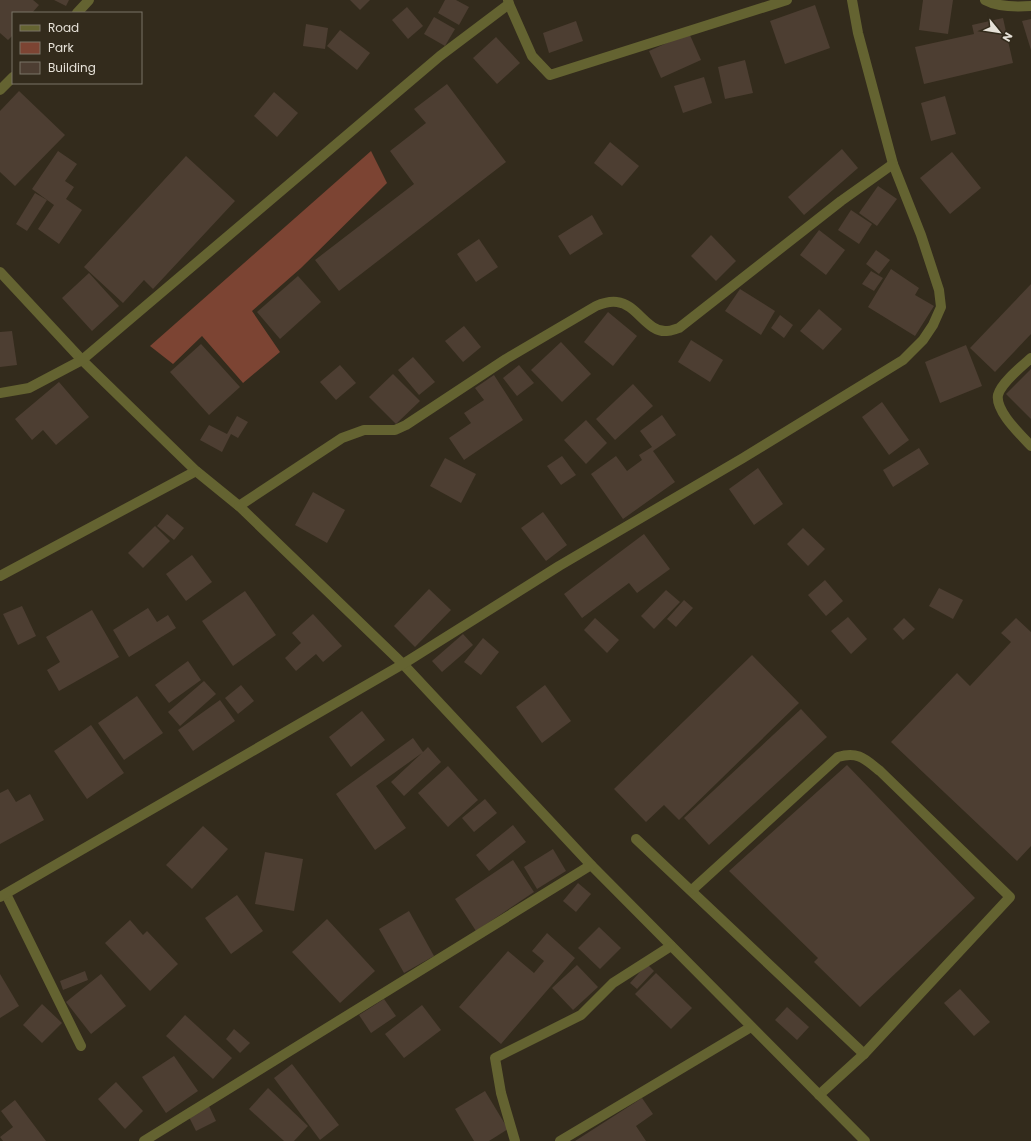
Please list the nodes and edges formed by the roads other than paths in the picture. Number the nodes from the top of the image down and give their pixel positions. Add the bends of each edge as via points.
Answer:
1 (89, 0) edge
2 (787, 0) edge
3 (852, 0) edge
4 (985, 0) edge
5 (509, 2) edge
6 (1031, 6) edge
7 (78, 12) edge
8 (12, 78) edge
9 (0, 90) edge
10 (893, 164) junction
11 (0, 272) edge
12 (1031, 358) edge
13 (82, 360) junction
14 (0, 393) edge
15 (1031, 446) edge
16 (196, 470) junction
17 (240, 506) junction
18 (0, 576) edge
19 (403, 664) junction
20 (636, 839) dead end
21 (591, 865) junction
22 (692, 890) junction
23 (3, 896) edge
24 (671, 946) junction
25 (751, 1027) junction
26 (81, 1046) dead end
27 (864, 1054) junction
28 (819, 1095) junction
29 (144, 1141) edge
30 (515, 1141) edge
31 (560, 1141) edge
32 (865, 1141) edge

1 - 7 street
2 - 5 street via 550,76 532,56
3 - 10 street via 858,33
4 - 6 street via 1019,7
5 - 13 street via 435,60
8 - 9 street
10 - 17 street via 841,201 679,328 666,332 656,330 628,306 618,302 596,306 506,359 406,425 395,430 364,430 347,436
10 - 19 street via 921,235 942,307 924,340 903,360 559,566
11 - 13 street
12 - 15 street via 1003,386 998,395 1000,407 1006,417
13 - 14 street via 29,388
13 - 16 street
16 - 17 street
16 - 18 street
17 - 19 street
19 - 21 street
19 - 23 street
20 - 22 street
21 - 24 street
21 - 29 street
22 - 27 street
22 - 27 street via 838,757 848,754 864,758 896,785 1010,897
23 - 26 street
24 - 25 street
24 - 30 street via 612,983 581,1015 495,1058 501,1093
25 - 28 street
25 - 31 street
27 - 28 street
28 - 32 street

